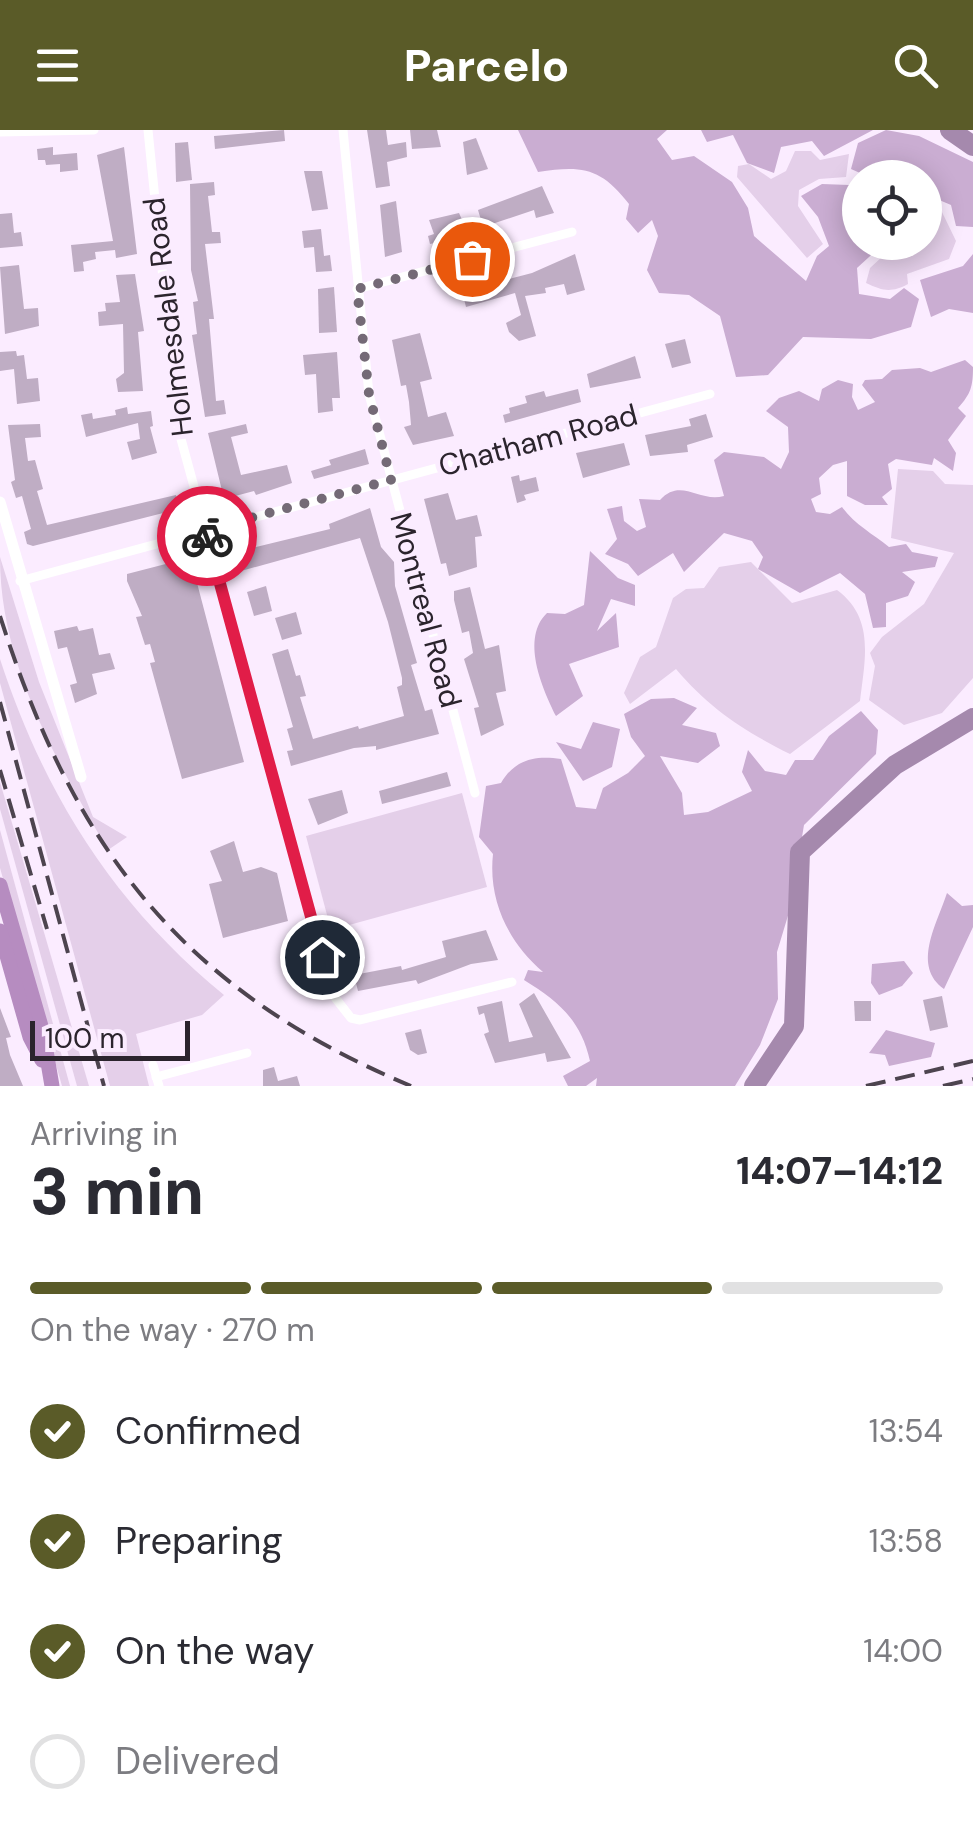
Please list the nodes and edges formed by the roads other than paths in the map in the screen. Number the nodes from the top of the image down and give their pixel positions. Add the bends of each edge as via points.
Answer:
1 (94, 130) edge
2 (148, 130) edge
3 (343, 130) edge
4 (0, 132) edge
5 (572, 232) dead end
6 (357, 289) junction
7 (710, 394) dead end
8 (391, 480) junction
9 (0, 502) edge
10 (206, 530) junction
11 (20, 581) junction
12 (82, 777) dead end
13 (475, 793) dead end
14 (0, 885) edge
15 (6, 942) edge
16 (512, 982) dead end
17 (248, 1053) dead end
18 (153, 1065) dead end
19 (157, 1081) edge
20 (52, 1086) edge

1 - 4 street
2 - 10 street, Holmesdale Road via 173,404
3 - 6 street, Montreal Road
5 - 6 street
6 - 8 street, Montreal Road via 369,394
7 - 8 street, Chatham Road
8 - 10 street, Chatham Road
8 - 13 street, Montreal Road
9 - 11 street
10 - 11 street, Chatham Road
10 - 16 street, Holmesdale Road via 333,995 360,1020
11 - 12 street
14 - 15 highway
15 - 20 highway via 43,1033
17 - 19 street
18 - 19 street

